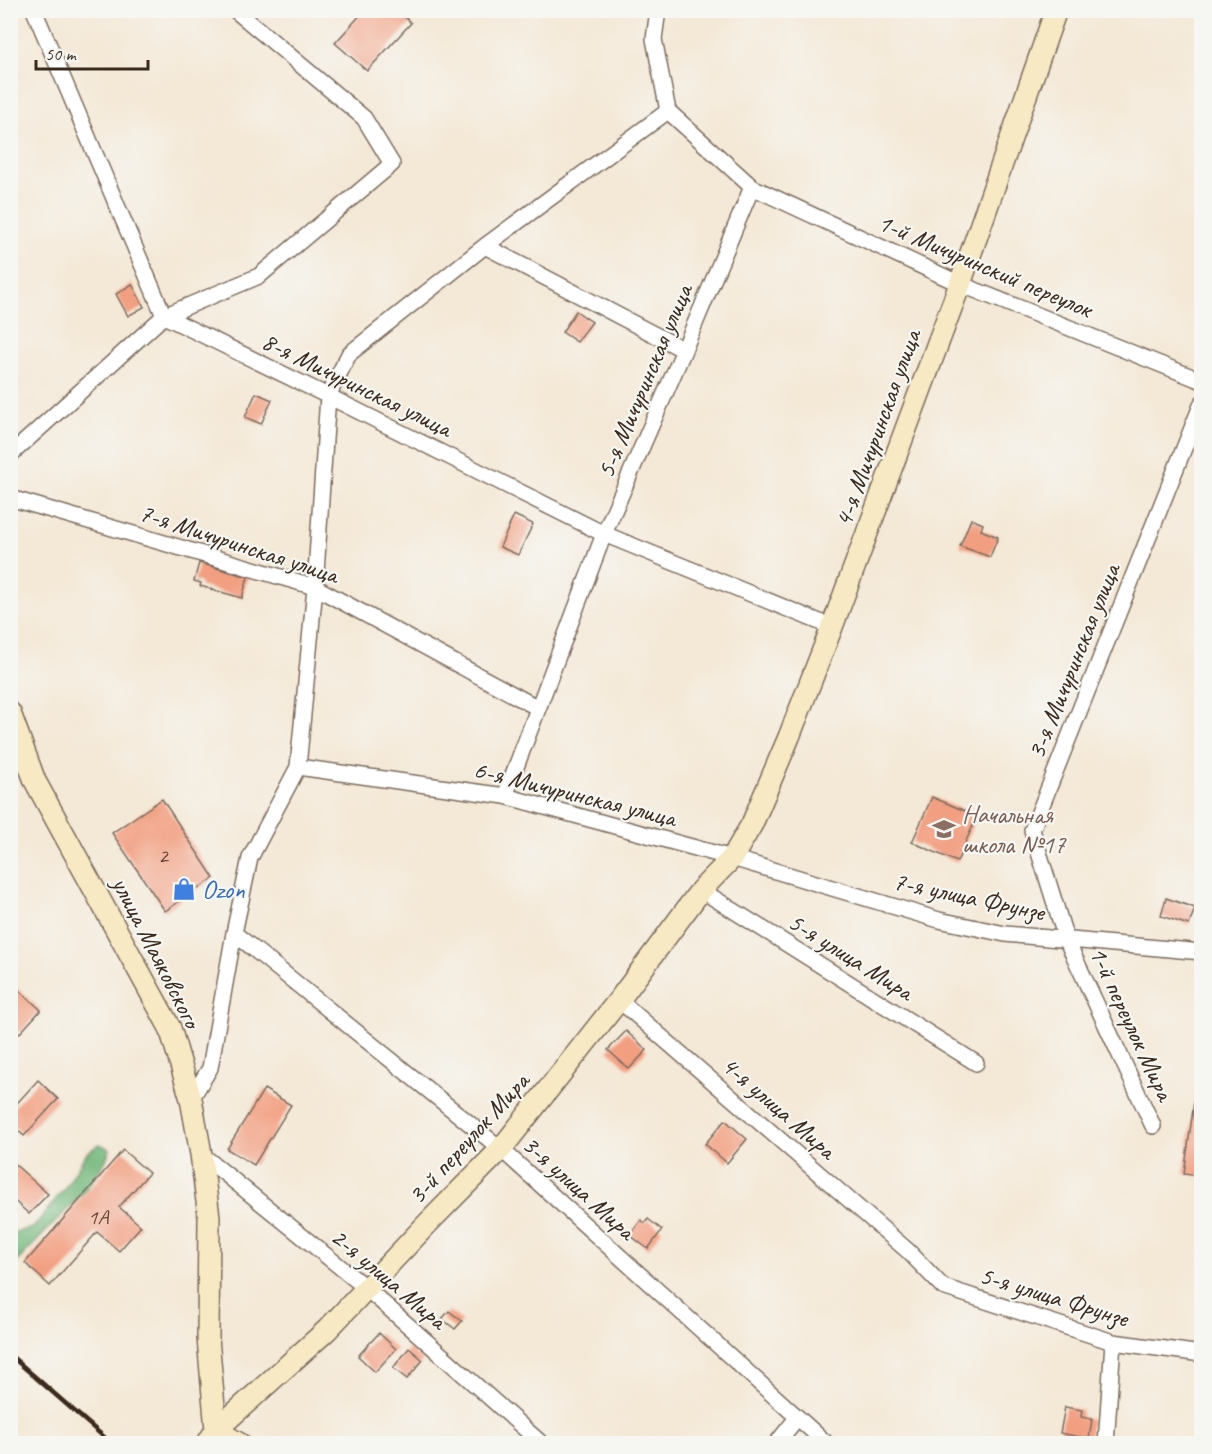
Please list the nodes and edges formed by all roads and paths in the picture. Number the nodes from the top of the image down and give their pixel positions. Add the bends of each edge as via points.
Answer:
1 (34, 10) edge
2 (235, 10) edge
3 (658, 10) edge
4 (1056, 10) edge
5 (668, 111) junction
6 (752, 187) junction
7 (485, 246) junction
8 (960, 284) junction
9 (164, 316) junction
10 (684, 350) junction
11 (1202, 381) edge
12 (328, 396) junction
13 (1202, 403) edge
14 (10, 454) edge
15 (10, 498) edge
16 (604, 534) junction
17 (315, 587) junction
18 (832, 627) junction
19 (538, 708) junction
20 (10, 712) edge
21 (298, 767) junction
22 (505, 796) junction
23 (732, 858) junction
24 (701, 890) junction
25 (234, 933) junction
26 (1066, 939) junction
27 (1202, 952) edge
28 (619, 1000) junction
29 (976, 1063) dead end
30 (191, 1099) junction
31 (1153, 1126) dead end
32 (501, 1149) junction
33 (201, 1154) junction
34 (908, 1251) joint
35 (366, 1288) junction
36 (1113, 1342) junction
37 (1202, 1354) edge
38 (797, 1418) junction
39 (212, 1436) edge
40 (240, 1443) edge
41 (542, 1443) edge
42 (776, 1443) edge
43 (827, 1443) edge
44 (1106, 1443) edge

1 - 9 street
2 - 9 street via 364,118 392,164 259,276
3 - 5 street via 654,39
4 - 8 street, 4-я Мичуринская улица
5 - 6 street
5 - 7 street
6 - 8 street, 1-й Мичуринский переулок
6 - 10 street, 5-я Мичуринская улица
7 - 10 street
7 - 12 street via 350,354
8 - 11 street, 1-й Мичуринский переулок
8 - 18 street, 4-я Мичуринская улица
9 - 12 street, 8-я Мичуринская улица
9 - 14 street
10 - 16 street, 5-я Мичуринская улица
12 - 16 street, 8-я Мичуринская улица
12 - 17 street
13 - 26 street, 3-я Мичуринская улица via 1032,830
15 - 17 street, 7-я Мичуринская улица
16 - 18 street, 8-я Мичуринская улица
16 - 19 street, 5-я Мичуринская улица
17 - 19 street, 7-я Мичуринская улица
17 - 21 street
18 - 23 street, 4-я Мичуринская улица via 752,824
19 - 22 street, 5-я Мичуринская улица
20 - 30 street, улица Маяковского via 35,781 170,1028
21 - 22 street, 6-я Мичуринская улица
21 - 25 street via 250,858
22 - 23 street, 6-я Мичуринская улица
23 - 24 street, 3-й переулок Мира
23 - 26 street, 7-я улица Фрунзе via 939,920 1005,934
24 - 28 street, 3-й переулок Мира
24 - 29 street, 5-я улица Мира
25 - 30 street via 210,1068
25 - 32 street, 3-я улица Мира
26 - 27 street, 7-я улица Фрунзе
26 - 31 street, 1-й переулок Мира
28 - 32 street, 3-й переулок Мира
28 - 34 street, 4-я улица Мира
30 - 33 street, улица Маяковского
32 - 35 street, 3-й переулок Мира
32 - 38 street, 3-я улица Мира
33 - 35 street, 2-я улица Мира
33 - 39 street, улица Маяковского via 209,1217
34 - 36 street, 5-я улица Фрунзе via 943,1287
35 - 39 street, 3-й переулок Мира via 327,1330
35 - 41 street, 2-я улица Мира
36 - 37 street, 5-я улица Фрунзе
36 - 44 street
38 - 42 street
38 - 43 street, 3-я улица Мира
39 - 40 street

